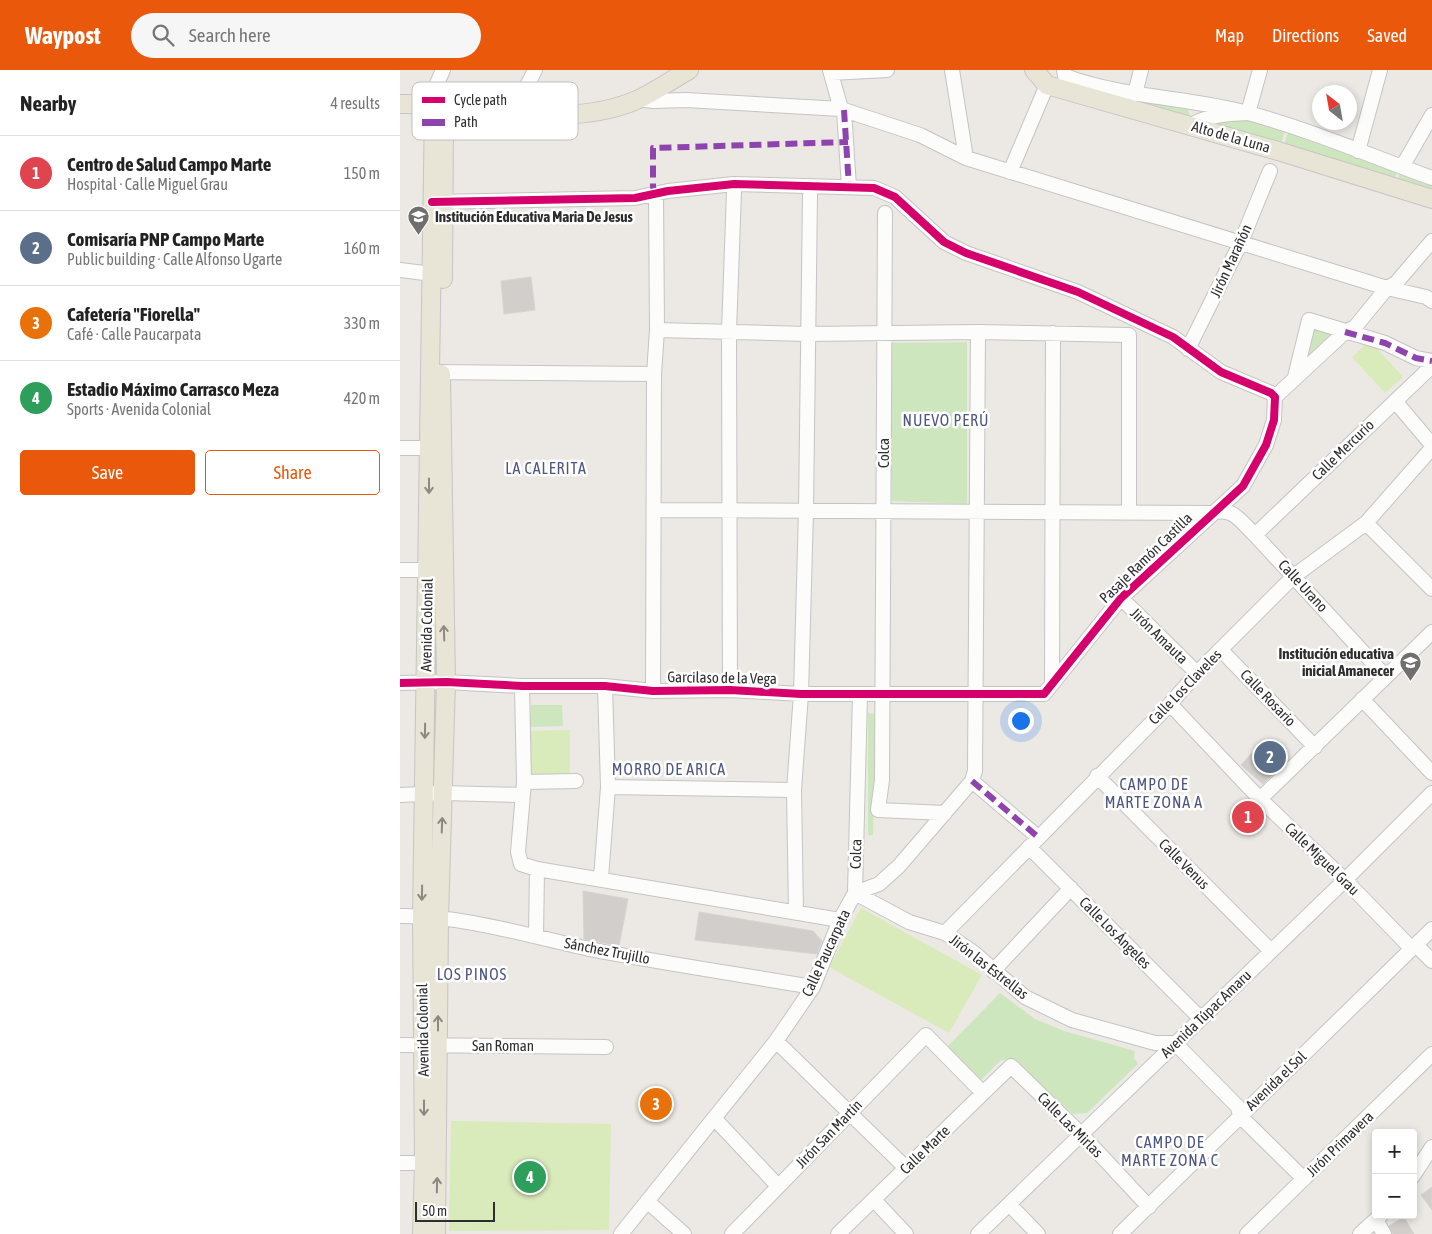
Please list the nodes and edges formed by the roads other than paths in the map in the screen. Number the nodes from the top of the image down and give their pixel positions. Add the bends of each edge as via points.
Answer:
1 (536, 70) edge
2 (689, 70) edge
3 (887, 70) edge
4 (952, 70) edge
5 (1034, 70) edge
6 (1141, 70) edge
7 (1260, 70) edge
8 (1380, 70) edge
9 (831, 71) edge
10 (1065, 73) edge
11 (530, 82) edge
12 (1047, 85) junction
13 (1135, 94) junction
14 (639, 99) junction
15 (842, 110) junction
16 (578, 113) edge
17 (1248, 113) junction
18 (1432, 115) edge
19 (1190, 125) junction
20 (437, 140) edge
21 (1358, 151) junction
22 (966, 158) junction
23 (1402, 167) junction
24 (1270, 171) dead end
25 (1010, 172) junction
26 (1432, 178) edge
27 (849, 187) junction
28 (734, 191) dead end
29 (656, 195) junction
30 (810, 195) dead end
31 (1432, 199) edge
32 (438, 202) junction
33 (885, 213) dead end
34 (1432, 241) edge
35 (1241, 242) junction
36 (400, 270) edge
37 (437, 275) junction
38 (1387, 288) junction
39 (1432, 301) edge
40 (657, 330) junction
41 (729, 332) junction
42 (978, 332) junction
43 (1345, 332) junction
44 (884, 333) junction
45 (1053, 333) junction
46 (807, 334) junction
47 (1188, 349) junction
48 (1432, 362) edge
49 (1432, 366) edge
50 (435, 372) junction
51 (654, 374) junction
52 (1295, 377) junction
53 (1275, 396) junction
54 (1395, 401) junction
55 (1432, 446) edge
56 (400, 448) edge
57 (435, 448) junction
58 (655, 510) junction
59 (730, 510) junction
60 (806, 510) junction
61 (884, 510) junction
62 (976, 510) junction
63 (1053, 512) junction
64 (1129, 512) junction
65 (1212, 513) junction
66 (1366, 523) junction
67 (1255, 535) junction
68 (435, 565) junction
69 (400, 570) edge
70 (1294, 576) junction
71 (1432, 589) edge
72 (1121, 598) junction
73 (1432, 632) edge
74 (1221, 650) junction
75 (1197, 673) junction
76 (1386, 677) junction
77 (426, 682) junction
78 (446, 682) junction
79 (400, 683) edge
80 (522, 686) junction
81 (605, 686) junction
82 (1048, 689) junction
83 (730, 690) junction
84 (653, 691) junction
85 (882, 693) junction
86 (976, 693) junction
87 (801, 694) junction
88 (860, 695) junction
89 (1362, 699) junction
90 (1170, 704) junction
91 (1315, 747) junction
92 (1432, 773) edge
93 (1097, 776) junction
94 (576, 780) dead end
95 (972, 782) junction
96 (608, 786) junction
97 (523, 788) junction
98 (794, 790) junction
99 (1432, 792) edge
100 (443, 793) junction
101 (400, 795) edge
102 (424, 795) junction
103 (1260, 799) junction
104 (945, 813) junction
105 (1034, 842) junction
106 (537, 869) junction
107 (601, 878) junction
108 (1345, 880) junction
109 (1071, 888) junction
110 (855, 893) junction
111 (796, 912) junction
112 (400, 916) edge
113 (430, 917) junction
114 (840, 920) junction
115 (1432, 929) edge
116 (945, 933) junction
117 (536, 936) junction
118 (1414, 947) junction
119 (1271, 951) junction
120 (1432, 961) edge
121 (993, 971) junction
122 (813, 987) junction
123 (1201, 1018) junction
124 (776, 1041) junction
125 (1175, 1043) junction
126 (400, 1044) edge
127 (431, 1045) junction
128 (606, 1046) dead end
129 (1432, 1054) edge
130 (1011, 1066) joint
131 (983, 1093) junction
132 (849, 1114) junction
133 (1240, 1116) junction
134 (714, 1118) junction
135 (1081, 1134) junction
136 (1432, 1147) edge
137 (400, 1163) edge
138 (430, 1163) junction
139 (906, 1168) junction
140 (1414, 1174) edge
141 (1304, 1179) junction
142 (778, 1186) junction
143 (874, 1200) junction
144 (647, 1201) junction
145 (1009, 1204) junction
146 (1149, 1207) junction
147 (1377, 1219) edge
148 (1378, 1219) edge
149 (422, 1234) edge
150 (436, 1234) edge
151 (621, 1234) edge
152 (684, 1234) edge
153 (732, 1234) edge
154 (838, 1234) edge
155 (906, 1234) edge
156 (978, 1234) edge
157 (1038, 1234) edge
158 (1120, 1234) edge
159 (1247, 1234) edge
160 (1360, 1234) edge
161 (1384, 1234) edge

1 - 11 street
2 - 14 main road
3 - 9 street
4 - 22 street
5 - 12 main road
6 - 13 street
7 - 17 street
8 - 21 street
9 - 15 street
10 - 13 street
12 - 19 main road, Alto de la Luna
12 - 25 street
13 - 17 street
14 - 15 street
14 - 16 main road
15 - 22 street via 920,135
15 - 27 street
17 - 19 street via 1218,115
17 - 21 street
18 - 23 street
19 - 31 main road, Alto de la Luna
20 - 32 main road, Avenida Colonial
21 - 23 street
22 - 25 street
23 - 26 street
24 - 35 street, Jirón Marañón
25 - 35 street
27 - 29 street via 734,184
27 - 47 street via 874,188 895,197 944,242 966,253 1078,292 1173,337
28 - 41 street
29 - 32 street
29 - 40 street
30 - 46 street
32 - 37 main road, Avenida Colonial
33 - 44 street, Colca
34 - 38 street via 1396,283
35 - 38 street
35 - 47 street, Jirón Marañón
36 - 37 street
37 - 50 main road, Avenida Colonial
38 - 39 street
38 - 43 street via 1355,327
40 - 41 street
40 - 51 street
41 - 46 street
41 - 59 street
42 - 44 street
42 - 45 street
42 - 62 street
43 - 48 street via 1385,343
43 - 52 street
43 - 52 street via 1309,320
44 - 46 street
44 - 61 street, Colca
45 - 63 street
45 - 64 street via 1129,335
46 - 60 street
47 - 53 street via 1221,372
49 - 54 street, Calle Mercurio
50 - 51 street
50 - 57 main road, Avenida Colonial
51 - 58 street
52 - 53 street
53 - 65 street, Pasaje Ramón Castilla via 1274,420 1258,461 1243,486
54 - 55 street
54 - 67 street, Calle Mercurio
55 - 66 street, Calle Los Claveles
56 - 57 street
57 - 68 main road, Avenida Colonial
58 - 59 street, Calle Urano
58 - 84 street
59 - 60 street, Calle Urano
59 - 83 street
60 - 61 street, Calle Urano
60 - 87 street
61 - 62 street, Calle Urano
61 - 85 street, Colca
62 - 63 street, Calle Urano
62 - 86 street
63 - 64 street, Calle Urano
63 - 82 street
64 - 65 street, Calle Urano
65 - 67 street, Calle Urano via 1232,512
65 - 72 street, Pasaje Ramón Castilla
66 - 70 street, Calle Los Claveles
66 - 71 street
67 - 70 street, Calle Urano
68 - 69 street
68 - 77 main road, Avenida Colonial
78 -> 68 main road, Avenida Colonial
70 - 74 street, Calle Los Claveles
70 - 76 street, Calle Urano
72 - 75 street, Jirón Amauta
72 - 82 street, Pasaje Ramón Castilla
73 - 76 street
74 - 75 street, Calle Los Claveles
74 - 91 street, Calle Rosario
75 - 90 street, Calle Los Claveles
76 - 89 street
77 - 78 street, Garcilaso de la Vega
77 - 79 street, Garcilaso de la Vega
77 -> 102 main road, Avenida Colonial
78 - 80 street, Garcilaso de la Vega
78 - 100 main road, Avenida Colonial
80 - 81 street, Garcilaso de la Vega
80 - 97 street
81 - 84 street, Garcilaso de la Vega
81 - 96 street
82 - 86 street, Garcilaso de la Vega
83 - 84 street, Garcilaso de la Vega
83 - 87 street, Garcilaso de la Vega
85 - 86 street, Garcilaso de la Vega
85 - 88 street, Garcilaso de la Vega
85 - 104 street, Colca via 882,780 878,810
86 - 95 street via 975,771
87 - 88 street, Garcilaso de la Vega
87 - 98 street
88 - 110 street, Colca
89 - 91 street
89 - 92 street
90 - 93 street, Calle Los Claveles
90 - 103 street, Calle Miguel Grau
91 - 103 street
93 - 105 street, Calle Los Claveles
93 - 119 street, Calle Venus
94 - 97 street
95 - 104 street, Calle Paucarpata
95 - 105 street, Calle Los Ángeles
96 - 98 street
96 - 107 street
97 - 100 street
97 - 106 street via 518,852 521,864
98 - 111 street
99 - 108 street, Avenida Túpac Amaru
100 - 102 street
113 -> 100 main road, Avenida Colonial
101 - 102 street
102 -> 113 main road, Avenida Colonial
103 - 108 street, Calle Miguel Grau
104 - 110 street, Calle Paucarpata via 879,884
105 - 109 street, Calle Los Ángeles
105 - 116 street, Calle Los Claveles
106 - 107 street
106 - 117 street
107 - 111 street
108 - 118 street, Calle Miguel Grau
108 - 119 street, Avenida Túpac Amaru
109 - 121 street
109 - 123 street, Calle Los Ángeles
110 - 114 street, Calle Paucarpata
110 - 116 street, Jirón las Estrellas via 909,922
111 - 114 street
112 - 113 street, Sánchez Trujillo
113 - 117 street, Sánchez Trujillo
113 - 127 main road, Avenida Colonial
114 - 122 street, Calle Paucarpata
115 - 118 street, Avenida el Sol
116 - 121 street, Jirón las Estrellas
117 - 122 street, Sánchez Trujillo via 598,950
118 - 120 street, Calle Miguel Grau
118 - 133 street, Avenida el Sol
119 - 123 street, Avenida Túpac Amaru
121 - 125 street, Jirón las Estrellas via 1025,997 1072,1020 1155,1043
122 - 124 street, Calle Paucarpata
123 - 125 street, Avenida Túpac Amaru
124 - 132 street
124 - 134 street, Calle Paucarpata
125 - 133 street via 1238,1106
125 - 135 street, Avenida Túpac Amaru
126 - 127 street, San Roman
127 - 128 street, San Roman
127 - 138 main road, Avenida Colonial
129 - 141 street, Jirón Primavera
130 - 131 street, Calle Marte
130 - 135 street, Calle Las Mirlas
131 - 132 street, Jirón San Martín via 926,1034
131 - 139 street, Calle Marte
132 - 139 street
132 - 142 street, Jirón San Martín
133 - 141 street
133 - 146 street, Avenida el Sol
134 - 142 street
134 - 144 street, Calle Paucarpata
135 - 145 street, Avenida Túpac Amaru
135 - 146 street, Calle Las Mirlas
136 - 140 street
137 - 138 street
138 - 149 main road, Avenida Colonial
150 -> 138 main road, Avenida Colonial
139 - 143 street, Calle Marte
141 - 159 street, Jirón Primavera
142 - 153 street, Jirón San Martín
143 - 154 street, Calle Marte
143 - 155 street
144 - 151 street, Calle Paucarpata
144 - 152 street
145 - 156 street, Avenida Túpac Amaru
145 - 157 street
146 - 158 street, Avenida el Sol
147 - 160 street
148 - 161 street

